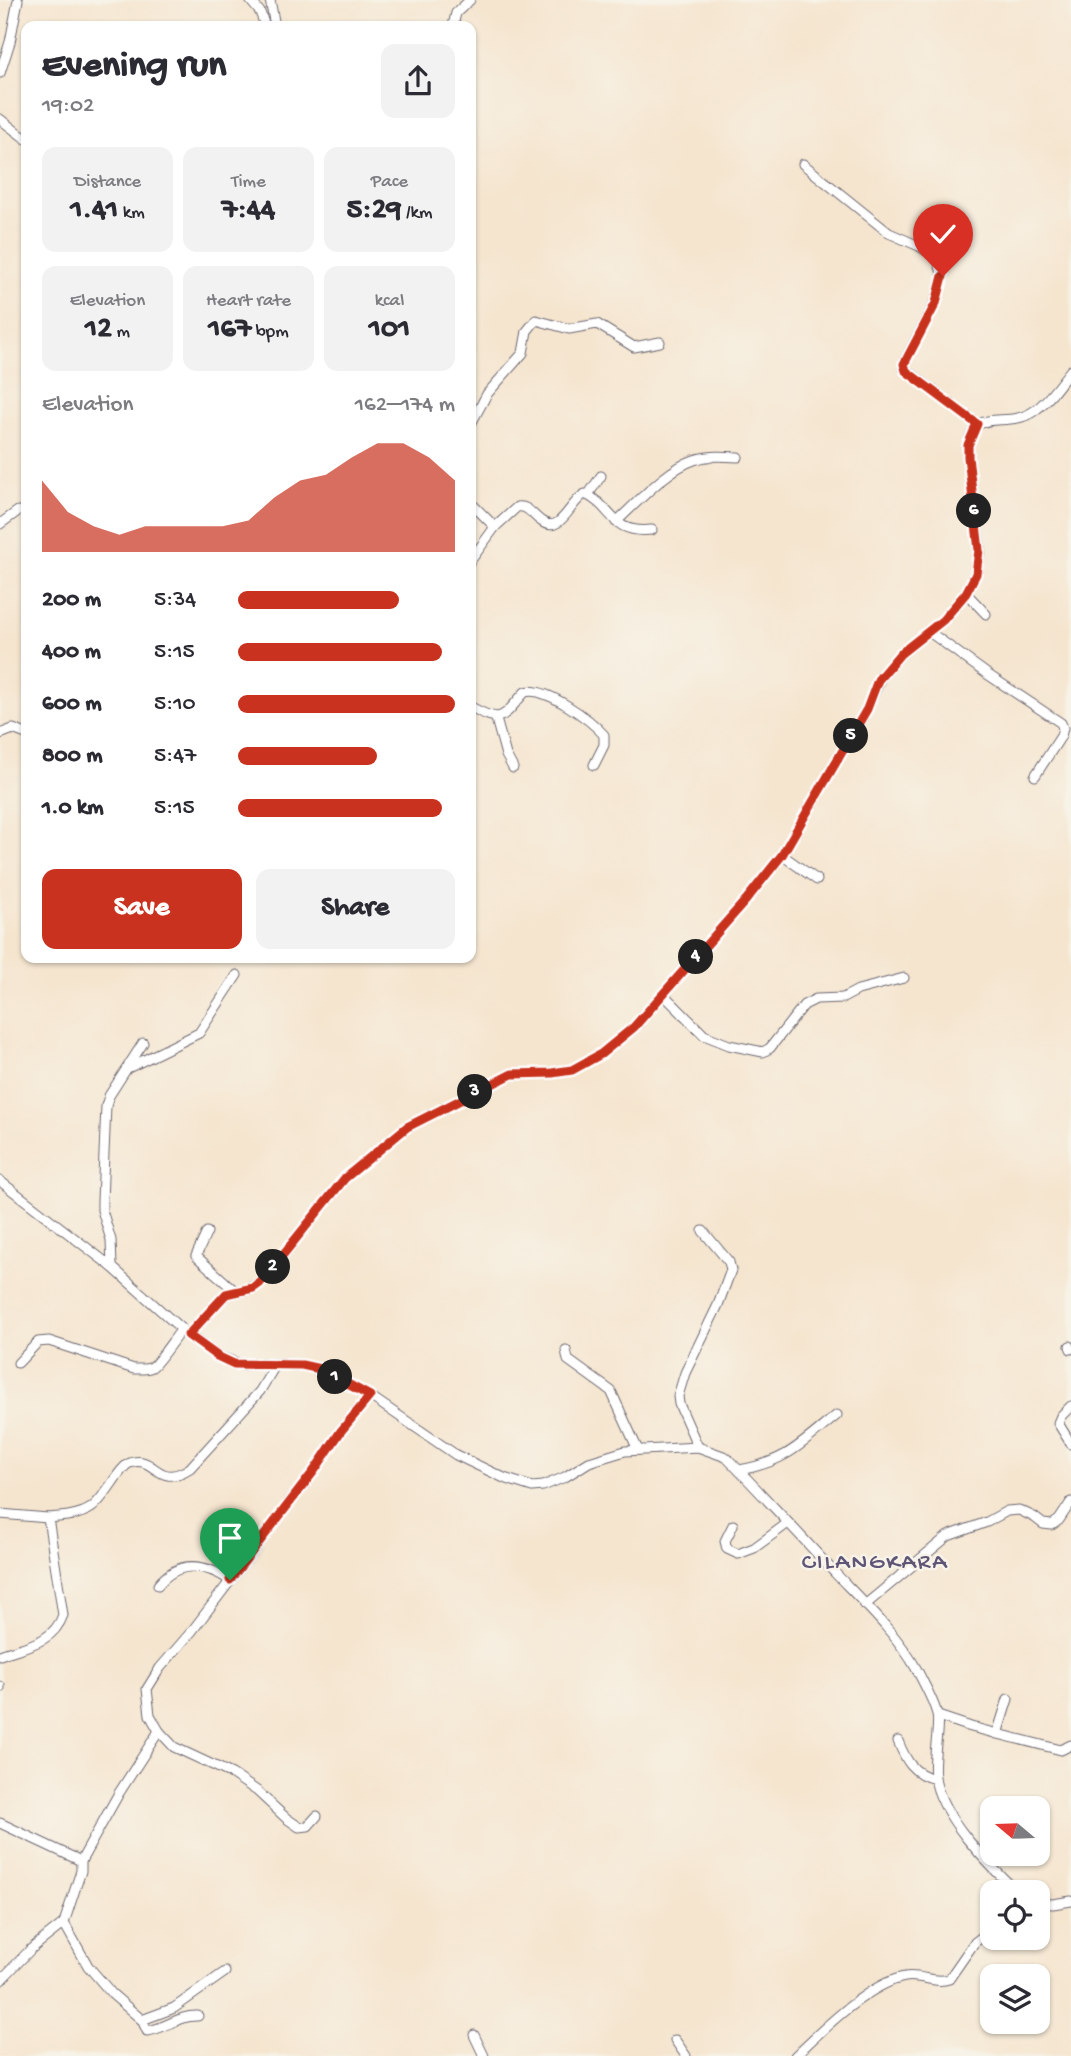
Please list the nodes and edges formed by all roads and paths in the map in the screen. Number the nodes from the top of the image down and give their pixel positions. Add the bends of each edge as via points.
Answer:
1 (18, 0) edge
2 (250, 0) edge
3 (270, 0) edge
4 (470, 0) edge
5 (263, 21) edge
6 (274, 21) edge
7 (454, 21) edge
8 (0, 73) edge
9 (0, 119) edge
10 (21, 131) edge
11 (803, 164) dead end
12 (660, 342) dead end
13 (1071, 370) edge
14 (476, 414) edge
15 (977, 424) junction
16 (738, 457) dead end
17 (601, 476) dead end
18 (588, 495) junction
19 (476, 508) edge
20 (19, 511) dead end
21 (616, 522) junction
22 (0, 524) edge
23 (495, 527) junction
24 (652, 530) dead end
25 (476, 554) edge
26 (966, 593) junction
27 (986, 614) dead end
28 (928, 631) junction
29 (476, 710) edge
30 (496, 719) junction
31 (21, 732) edge
32 (0, 734) edge
33 (594, 765) dead end
34 (513, 768) dead end
35 (1035, 776) dead end
36 (782, 855) junction
37 (817, 880) dead end
38 (237, 975) dead end
39 (904, 978) dead end
40 (663, 995) junction
41 (143, 1043) dead end
42 (128, 1068) junction
43 (0, 1181) edge
44 (703, 1231) dead end
45 (207, 1232) dead end
46 (112, 1267) junction
47 (235, 1291) junction
48 (185, 1332) junction
49 (566, 1350) dead end
50 (18, 1363) dead end
51 (276, 1364) junction
52 (370, 1396) junction
53 (1071, 1406) edge
54 (837, 1415) dead end
55 (1071, 1444) edge
56 (698, 1447) junction
57 (638, 1450) junction
58 (739, 1470) junction
59 (1071, 1502) edge
60 (0, 1514) edge
61 (48, 1518) junction
62 (788, 1523) junction
63 (733, 1525) dead end
64 (230, 1580) junction
65 (158, 1585) dead end
66 (865, 1605) junction
67 (0, 1656) edge
68 (1008, 1699) dead end
69 (938, 1716) junction
70 (159, 1731) junction
71 (998, 1734) junction
72 (898, 1741) dead end
73 (1071, 1745) edge
74 (935, 1779) junction
75 (317, 1816) dead end
76 (0, 1823) edge
77 (81, 1861) junction
78 (1006, 1880) edge
79 (1071, 1901) edge
80 (1050, 1904) edge
81 (64, 1923) junction
82 (980, 1939) edge
83 (225, 1972) dead end
84 (0, 1981) edge
85 (198, 2016) dead end
86 (142, 2020) junction
87 (474, 2035) dead end
88 (675, 2040) dead end
89 (484, 2056) edge
90 (686, 2056) edge
91 (794, 2056) edge

1 - 8 street
2 - 5 street
3 - 6 street
4 - 7 street
9 - 10 street
11 - 15 street via 888,233 919,246 939,263 943,276 936,303 904,368
12 - 14 street via 634,347 597,324 569,329 536,320 527,331 523,353 486,394
13 - 15 street via 1037,409 1016,419
15 - 26 street via 968,457 979,561
16 - 21 street via 693,460
17 - 18 street
18 - 21 street
18 - 23 street via 578,498 555,525 545,524 520,506
19 - 23 street
20 - 22 street
21 - 24 street via 633,530
23 - 25 street
26 - 27 street
26 - 28 street
28 - 35 street via 1061,723 1061,736
28 - 36 street via 878,680 867,709
29 - 30 street
30 - 33 street via 525,692 551,698 588,719 604,735
30 - 34 street
31 - 32 street
36 - 37 street
36 - 40 street
38 - 42 street via 199,1033
39 - 40 street via 843,998 811,1001 763,1052 704,1035
40 - 47 street via 634,1027 572,1070 512,1074 407,1127 345,1178 260,1283
41 - 42 street
42 - 46 street via 106,1106 102,1201
43 - 46 street
44 - 56 street via 731,1270 678,1396
45 - 47 street via 196,1256
46 - 48 street
47 - 48 street
48 - 50 street via 145,1369 49,1341 38,1342
48 - 51 street via 234,1364
49 - 57 street via 568,1360 611,1391
51 - 52 street via 320,1369
51 - 61 street via 252,1401 190,1468 170,1477 132,1461 90,1508
52 - 57 street via 456,1455 532,1487 565,1478 589,1462
52 - 64 street
53 - 55 street via 1058,1423
54 - 58 street via 774,1462
56 - 57 street
56 - 58 street via 726,1457
58 - 62 street
59 - 66 street via 1052,1525 1019,1510 1007,1511 948,1536
60 - 61 street
61 - 67 street via 63,1615 59,1627
62 - 63 street via 738,1554 727,1549 725,1541
62 - 66 street
64 - 65 street via 193,1565 173,1571
64 - 70 street via 147,1689 150,1715
66 - 69 street via 909,1658
68 - 71 street
69 - 71 street
69 - 74 street
70 - 75 street via 174,1747 257,1791 299,1827
70 - 77 street
71 - 73 street via 1061,1751
72 - 74 street via 913,1770
74 - 78 street via 953,1818
76 - 77 street
77 - 81 street
79 - 80 street
81 - 84 street
81 - 86 street via 88,1966
82 - 91 street via 949,1979 938,1982 911,1976 893,1981 838,2015
83 - 86 street via 174,2008
85 - 86 street via 150,2031 144,2029
87 - 89 street
88 - 90 street

